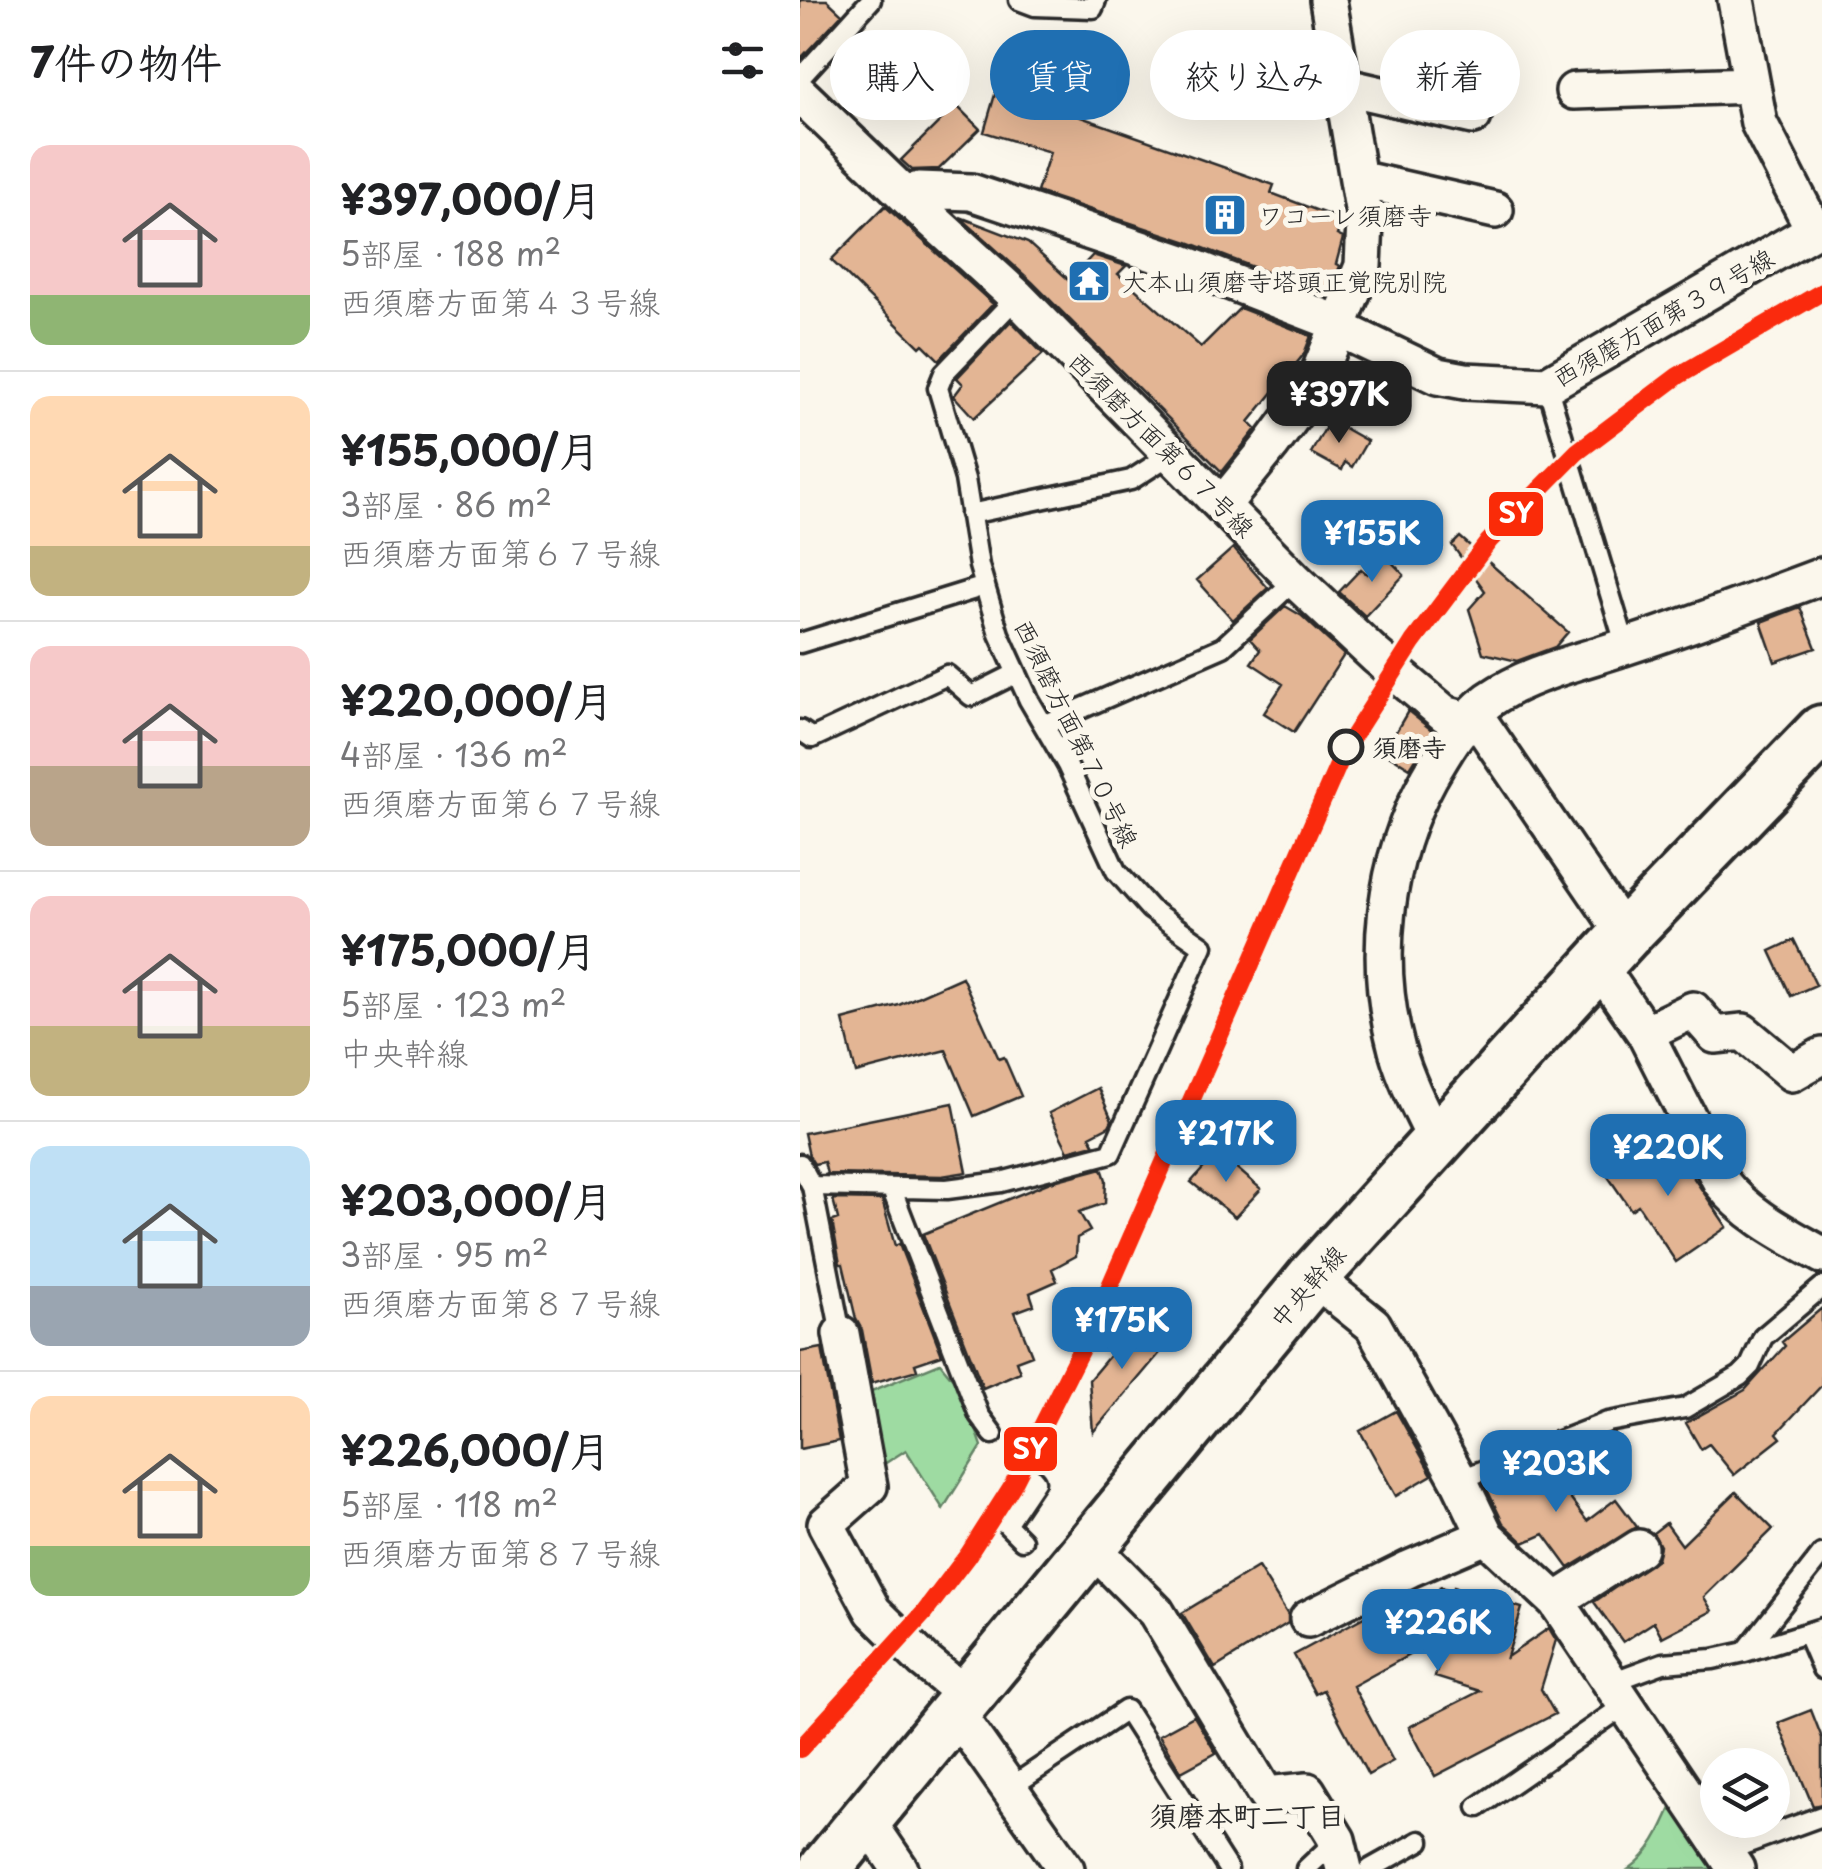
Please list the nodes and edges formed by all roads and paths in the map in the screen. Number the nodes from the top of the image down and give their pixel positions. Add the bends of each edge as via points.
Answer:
1 (871, 0) edge
2 (1020, 0) edge
3 (1096, 0) edge
4 (1328, 0) edge
5 (1736, 0) edge
6 (1333, 30) edge
7 (800, 78) edge
8 (1752, 85) junction
9 (1574, 90) dead end
10 (800, 94) edge
11 (1348, 120) edge
12 (1358, 180) junction
13 (906, 196) junction
14 (1496, 210) dead end
15 (1017, 297) junction
16 (1339, 326) junction
17 (1546, 385) junction
18 (1173, 454) junction
19 (1223, 504) junction
20 (970, 514) junction
21 (1822, 576) edge
22 (1295, 580) junction
23 (985, 586) junction
24 (800, 643) edge
25 (1626, 647) junction
26 (1017, 673) junction
27 (1468, 720) junction
28 (1044, 725) junction
29 (800, 730) edge
30 (1822, 731) edge
31 (1612, 950) junction
32 (1645, 1033) junction
33 (1822, 1056) edge
34 (1436, 1140) junction
35 (800, 1164) edge
36 (812, 1186) junction
37 (892, 1190) junction
38 (1822, 1255) edge
39 (1313, 1277) junction
40 (1822, 1287) edge
41 (841, 1334) joint
42 (993, 1434) dead end
43 (1028, 1474) dead end
44 (1460, 1480) junction
45 (1486, 1536) junction
46 (1022, 1540) dead end
47 (1090, 1545) junction
48 (1639, 1548) dead end
49 (1822, 1554) edge
50 (1556, 1601) junction
51 (1308, 1619) dead end
52 (1814, 1631) edge
53 (1745, 1652) junction
54 (1822, 1669) edge
55 (1617, 1694) junction
56 (960, 1702) junction
57 (1010, 1787) junction
58 (1478, 1807) dead end
59 (1822, 1816) edge
60 (866, 1819) junction
61 (1420, 1841) dead end
62 (1340, 1854) edge
63 (1731, 1860) edge
64 (825, 1869) edge
65 (900, 1869) edge
66 (1066, 1869) edge
67 (1228, 1869) edge
68 (1306, 1869) edge
69 (1370, 1869) edge

1 - 7 lane
2 - 3 lane via 1094,8
4 - 6 street
5 - 8 street
8 - 9 street
8 - 17 street, 西須磨方面第３９号線 via 1758,123 1814,230
10 - 13 street, 西須磨方面第６７号線
11 - 12 street
12 - 14 street
12 - 16 street via 1365,221 1362,266
13 - 15 street, 西須磨方面第６７号線
13 - 16 street, 西須磨方面第３９号線 via 920,190 971,192 1180,262
15 - 18 street, 西須磨方面第６７号線
15 - 20 lane, 西須磨方面第７０号線 via 944,373 938,388
16 - 17 street, 西須磨方面第３９号線 via 1438,376
16 - 19 street via 1312,388
17 - 25 lane
18 - 19 street, 西須磨方面第６７号線
18 - 20 lane via 1131,480
19 - 22 street, 西須磨方面第６７号線
20 - 23 lane, 西須磨方面第７０号線
21 - 25 street
22 - 27 street, 西須磨方面第６７号線 via 1445,714
22 - 28 lane via 1223,648
23 - 24 lane
23 - 26 lane, 西須磨方面第７０号線
25 - 27 street via 1531,678
26 - 28 lane, 西須磨方面第７０号線
26 - 29 lane via 972,696 947,675 812,738
27 - 31 street, 西須磨方面第６７号線 via 1481,724
27 - 34 street via 1442,755 1404,834 1386,919 1384,963 1397,1049
28 - 37 lane, 西須磨方面第７０号線 via 1116,872 1150,909 1204,946 1111,1153 1001,1182
30 - 31 street, 中央幹線
31 - 32 street, 西須磨方面第６７号線
31 - 34 street, 中央幹線
32 - 33 street via 1693,1010 1715,1035 1743,1032 1792,1073
32 - 38 street, 西須磨方面第６７号線 via 1728,1191
34 - 39 street, 中央幹線
35 - 36 lane
36 - 37 lane
36 - 41 lane
37 - 42 lane via 979,1415
39 - 44 street via 1373,1325
39 - 47 street, 中央幹線
40 - 44 lane via 1764,1337 1740,1376 1685,1408 1608,1422
41 - 56 street via 870,1486 826,1524 873,1611
43 - 46 lane via 1035,1481 1006,1524
44 - 45 street
45 - 50 street
45 - 51 street
47 - 56 street, 中央幹線
47 - 62 street via 1156,1612 1266,1795 1306,1790
48 - 50 street
49 - 53 lane
50 - 55 street
52 - 53 lane
52 - 54 lane
53 - 55 lane via 1663,1663
55 - 58 lane
55 - 63 street
56 - 57 street
56 - 60 street, 中央幹線
57 - 66 street
57 - 67 lane via 1126,1710
59 - 63 lane
60 - 64 street, 中央幹線
60 - 65 street
61 - 69 lane
62 - 68 lane

